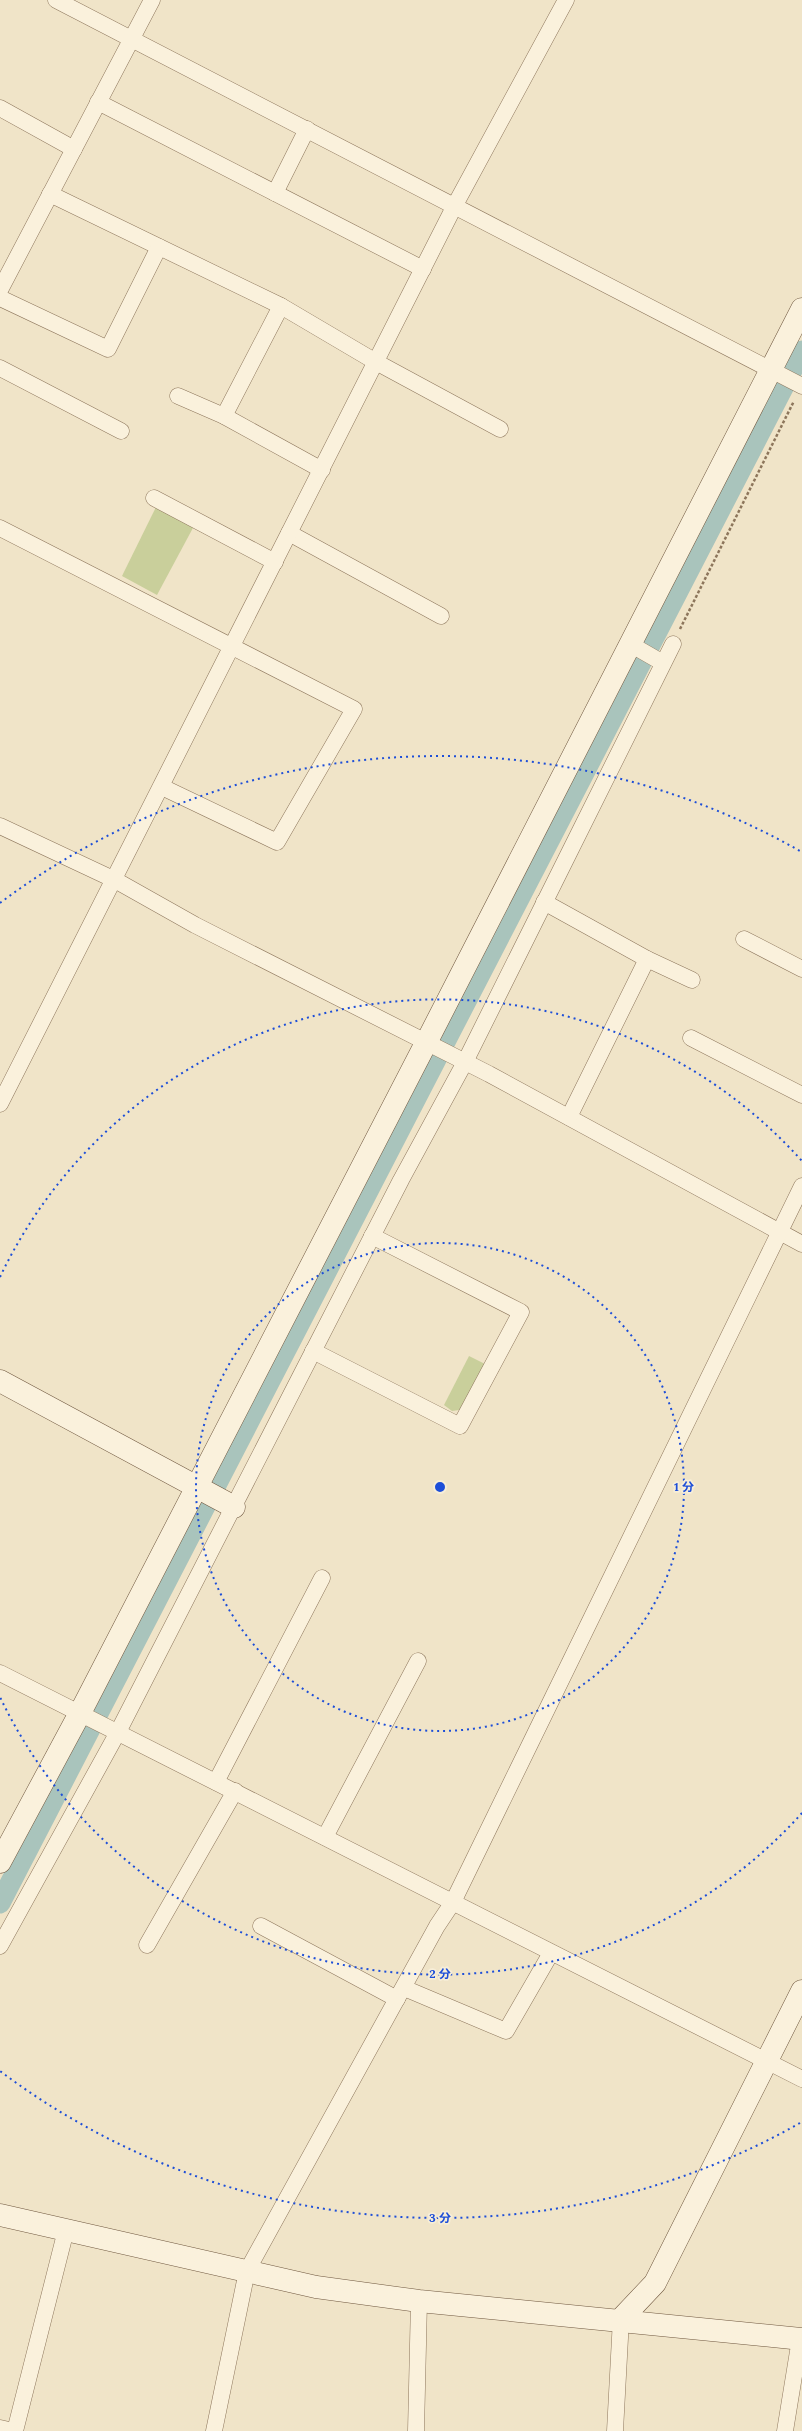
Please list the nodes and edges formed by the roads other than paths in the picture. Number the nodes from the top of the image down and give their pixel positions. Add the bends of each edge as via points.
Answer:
1 (56, 0) edge
2 (152, 0) edge
3 (566, 0) edge
4 (131, 39) junction
5 (98, 102) junction
6 (0, 108) edge
7 (307, 129) junction
8 (74, 149) junction
9 (275, 193) junction
10 (50, 194) junction
11 (455, 205) junction
12 (159, 247) junction
13 (423, 269) junction
14 (0, 290) edge
15 (0, 298) edge
16 (281, 306) junction
17 (802, 309) edge
18 (376, 362) junction
19 (0, 368) edge
20 (789, 382) edge
21 (178, 396) dead end
22 (224, 416) junction
23 (500, 429) dead end
24 (122, 431) dead end
25 (322, 470) junction
26 (154, 498) dead end
27 (0, 528) edge
28 (289, 534) junction
29 (275, 562) junction
30 (441, 616) dead end
31 (673, 644) road end
32 (233, 645) junction
33 (647, 654) junction
34 (162, 787) junction
35 (0, 826) edge
36 (115, 880) junction
37 (544, 902) junction
38 (744, 939) dead end
39 (647, 959) junction
40 (802, 969) edge
41 (692, 980) dead end
42 (691, 1038) dead end
43 (437, 1049) junction
44 (465, 1062) junction
45 (2, 1094) edge
46 (802, 1096) edge
47 (569, 1117) junction
48 (802, 1186) edge
49 (779, 1233) junction
50 (372, 1236) junction
51 (802, 1244) edge
52 (313, 1350) junction
53 (0, 1381) edge
54 (214, 1496) junction
55 (322, 1578) dead end
56 (418, 1661) dead end
57 (0, 1673) edge
58 (90, 1718) junction
59 (118, 1732) junction
60 (216, 1782) junction
61 (235, 1791) junction
62 (325, 1837) junction
63 (0, 1862) edge
64 (453, 1902) junction
65 (261, 1926) dead end
66 (147, 1945) dead end
67 (0, 1946) edge
68 (551, 1953) junction
69 (802, 1991) edge
70 (400, 1993) junction
71 (767, 2060) junction
72 (802, 2079) edge
73 (0, 2215) edge
74 (66, 2230) junction
75 (247, 2271) junction
76 (419, 2301) junction
77 (621, 2320) junction
78 (801, 2339) edge
79 (0, 2428) edge
80 (14, 2431) edge
81 (214, 2431) edge
82 (416, 2431) edge
83 (614, 2431) edge
84 (785, 2431) edge

1 - 4 street
2 - 4 street
3 - 11 street
4 - 5 street
4 - 7 street
5 - 8 street
5 - 9 street
6 - 8 street
7 - 9 street
7 - 11 street
8 - 10 street
9 - 13 street
10 - 12 street
10 - 14 street
11 - 13 street
11 - 20 street
12 - 15 street via 108,349
12 - 16 street
13 - 18 street
16 - 18 street
16 - 22 street
17 - 20 street
18 - 23 street
18 - 25 street
19 - 24 street
20 - 33 street
21 - 22 street
22 - 25 street
25 - 28 street
26 - 29 street
27 - 32 street
28 - 29 street
28 - 30 street
29 - 32 street
31 - 33 street
32 - 34 street
32 - 34 street via 354,709 277,842
33 - 37 street
33 - 43 street
34 - 36 street
35 - 36 street
36 - 43 street
36 - 45 street
37 - 39 street
37 - 44 street
38 - 40 street
39 - 41 street
39 - 47 street
42 - 46 street
43 - 44 street
43 - 54 street
44 - 47 street
44 - 50 street
47 - 49 street
48 - 49 street
49 - 51 street
49 - 64 street
50 - 52 street
50 - 52 street via 521,1312 460,1426
52 - 54 street
53 - 54 street
54 - 58 street
54 - 59 street
55 - 60 street
56 - 62 street
57 - 58 street
58 - 59 street
58 - 63 street
59 - 60 street
59 - 67 street
60 - 61 street
61 - 62 street
61 - 66 street
62 - 64 street
64 - 68 street
64 - 70 street
65 - 70 street
68 - 70 street via 506,2031
68 - 71 street
69 - 71 street
70 - 75 street
71 - 72 street
71 - 77 street via 655,2283
73 - 74 street
74 - 75 street
74 - 80 street
75 - 76 street via 316,2287
75 - 81 street
76 - 77 street
76 - 82 street
77 - 78 street
77 - 83 street
78 - 84 street
79 - 80 street

